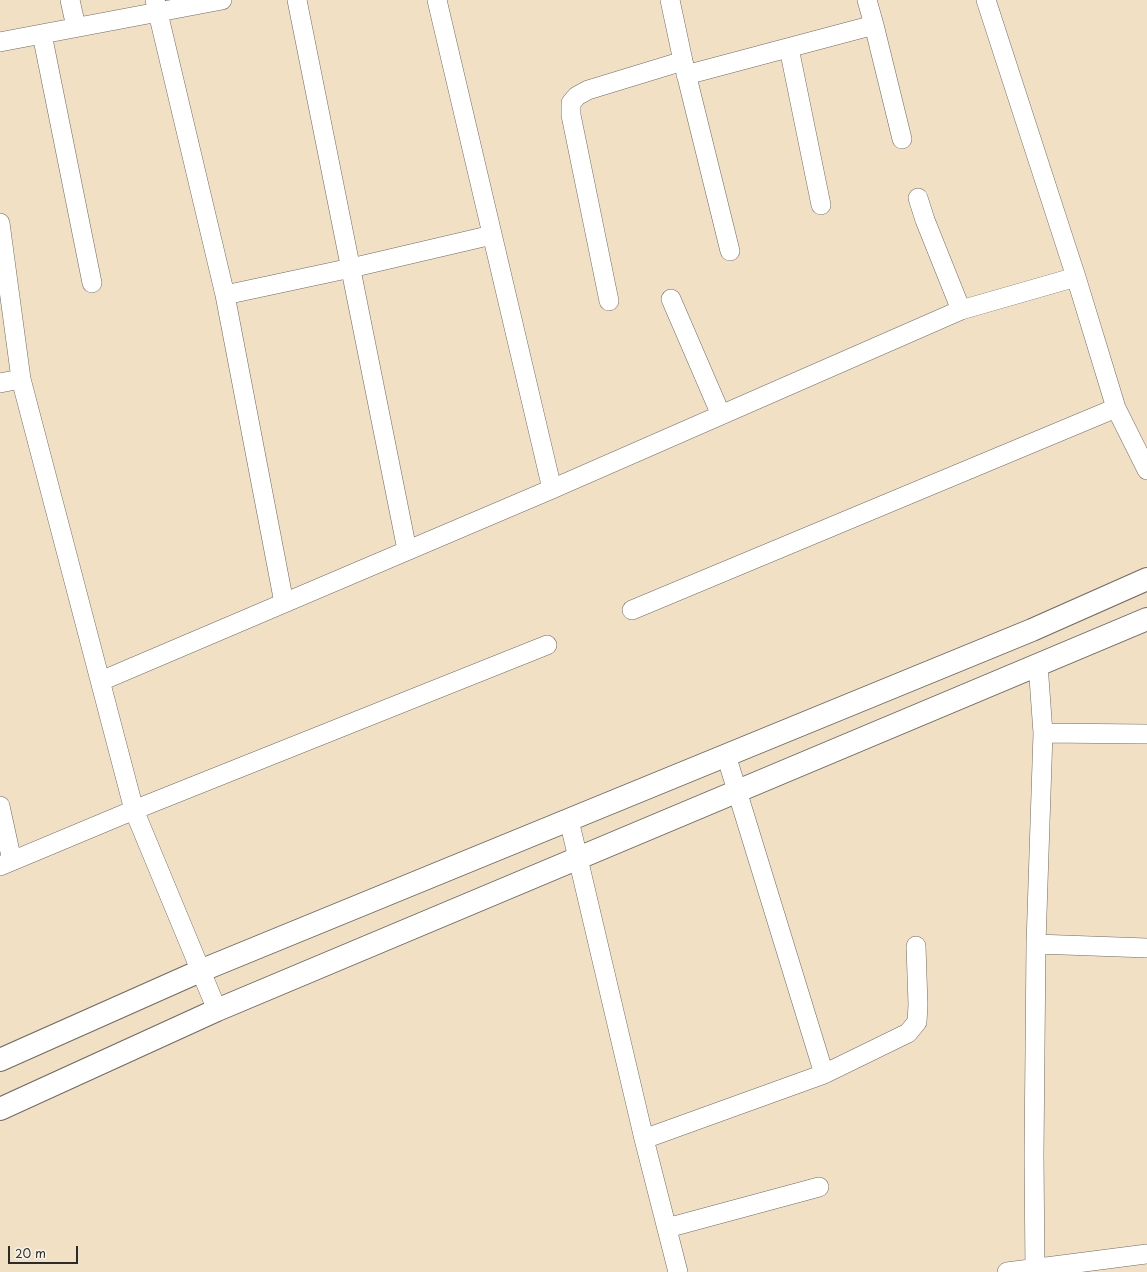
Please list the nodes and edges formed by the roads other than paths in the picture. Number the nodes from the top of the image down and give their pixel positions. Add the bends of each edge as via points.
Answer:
1 (70, 0) edge
2 (219, 0) edge
3 (297, 0) edge
4 (437, 0) edge
5 (670, 0) edge
6 (867, 0) edge
7 (986, 0) edge
8 (157, 6) edge
9 (874, 26) junction
10 (76, 27) junction
11 (42, 34) junction
12 (0, 42) edge
13 (789, 48) junction
14 (684, 68) junction
15 (902, 139) dead end
16 (918, 198) dead end
17 (822, 205) dead end
18 (0, 223) edge
19 (492, 235) junction
20 (730, 251) dead end
21 (350, 268) junction
22 (1076, 277) junction
23 (92, 283) dead end
24 (225, 295) junction
25 (671, 299) dead end
26 (609, 301) dead end
27 (961, 310) junction
28 (21, 379) junction
29 (0, 382) edge
30 (1116, 408) junction
31 (720, 415) junction
32 (1147, 470) edge
33 (552, 489) junction
34 (407, 550) junction
35 (1147, 579) edge
36 (284, 603) junction
37 (632, 610) dead end
38 (1147, 619) edge
39 (547, 645) dead end
40 (1038, 664) junction
41 (101, 681) junction
42 (1043, 733) junction
43 (1147, 734) edge
44 (726, 755) junction
45 (738, 791) junction
46 (0, 806) edge
47 (134, 810) junction
48 (569, 820) junction
49 (579, 858) junction
50 (6, 864) edge
51 (1036, 944) junction
52 (916, 946) dead end
53 (1147, 948) edge
54 (200, 972) junction
55 (217, 1010) junction
56 (0, 1060) edge
57 (824, 1074) junction
58 (0, 1109) edge
59 (644, 1140) junction
60 (820, 1187) dead end
61 (667, 1228) junction
62 (1147, 1254) edge
63 (1035, 1270) edge
64 (678, 1272) edge
65 (1008, 1272) edge

1 - 10 street
2 - 8 street
3 - 21 street
4 - 19 street
5 - 14 street
6 - 9 street
7 - 22 street
8 - 10 street
8 - 24 street
9 - 13 street
9 - 15 street
10 - 11 street
11 - 12 street
11 - 23 street
13 - 14 street
13 - 17 street
14 - 20 street
14 - 26 street via 588,90 571,103 571,115
16 - 27 street
18 - 28 street
19 - 21 street
19 - 33 street
21 - 24 street
21 - 34 street
22 - 27 street
22 - 30 street
24 - 36 street
25 - 31 street
27 - 31 street
28 - 29 street
28 - 41 street
30 - 32 street
30 - 37 street
31 - 33 street
33 - 34 street
34 - 36 street
35 - 44 street via 1032,630
36 - 41 street
38 - 40 street
39 - 47 street
40 - 42 street
40 - 45 street
41 - 47 street
42 - 43 street
42 - 51 street
44 - 45 street
44 - 48 street
45 - 49 street
45 - 57 street
46 - 50 street
47 - 50 street
47 - 54 street
48 - 49 street
48 - 54 street
49 - 55 street
49 - 59 street
51 - 53 street
51 - 63 street
52 - 57 street via 917,1022 908,1033
54 - 55 street
54 - 56 street
55 - 58 street
57 - 59 street
59 - 61 street
60 - 61 street
61 - 64 street
62 - 63 street
63 - 65 street

